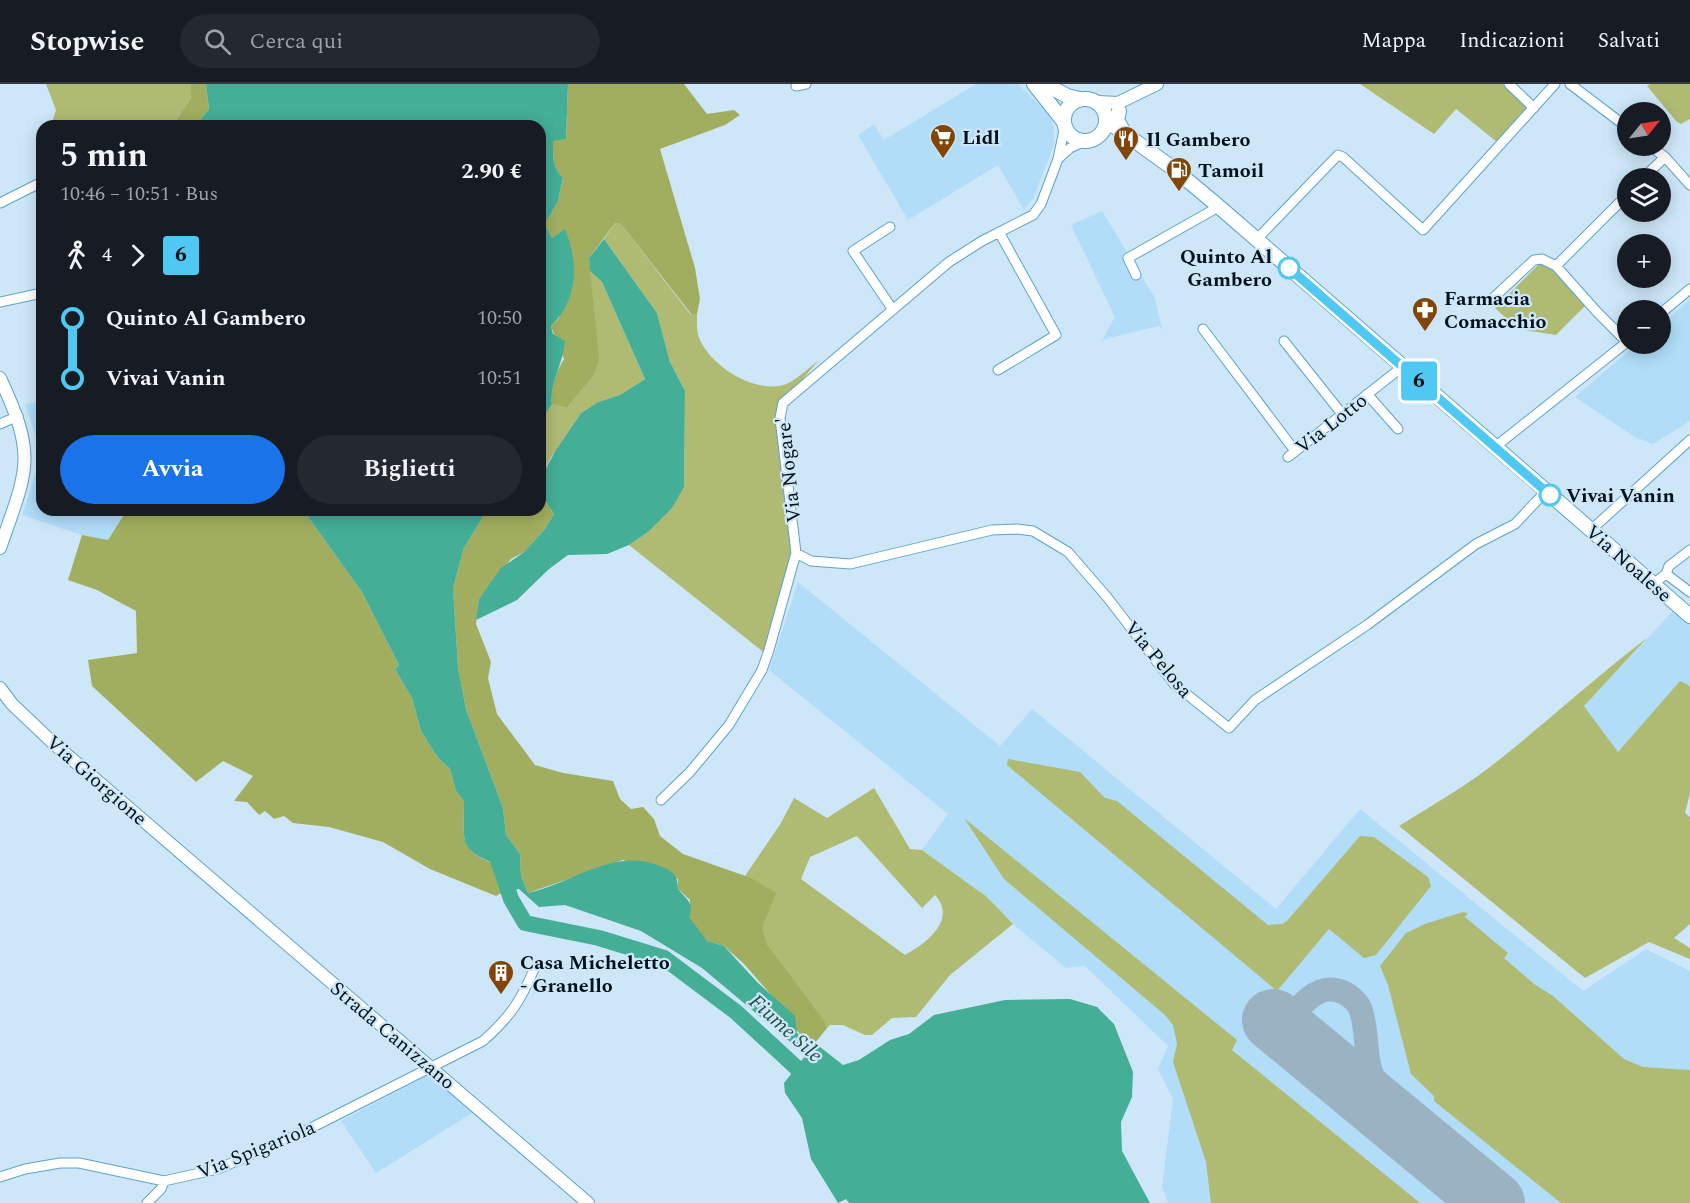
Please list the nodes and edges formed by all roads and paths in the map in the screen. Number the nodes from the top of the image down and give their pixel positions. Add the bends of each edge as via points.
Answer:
1 (806, 84) edge
2 (1034, 84) edge
3 (1045, 84) edge
4 (1157, 84) edge
5 (1509, 84) edge
6 (1555, 84) edge
7 (1570, 84) edge
8 (796, 86) dead end
9 (1080, 99) junction
10 (1130, 99) junction
11 (1098, 102) junction
12 (1534, 108) junction
13 (1119, 111) junction
14 (1107, 120) junction
15 (1617, 120) edge
16 (1064, 124) junction
17 (1126, 133) junction
18 (1091, 139) junction
19 (1665, 157) joint
20 (1058, 159) junction
21 (1653, 168) edge
22 (36, 185) edge
23 (1690, 185) edge
24 (0, 203) edge
25 (1217, 205) junction
26 (1617, 205) edge
27 (890, 226) dead end
28 (999, 232) junction
29 (1256, 240) junction
30 (1556, 266) junction
31 (1136, 275) dead end
32 (1690, 290) edge
33 (36, 294) edge
34 (1491, 300) dead end
35 (0, 302) edge
36 (1671, 305) edge
37 (893, 310) junction
38 (1203, 330) dead end
39 (1617, 331) edge
40 (1284, 341) dead end
41 (1617, 351) edge
42 (1402, 367) junction
43 (998, 370) dead end
44 (0, 378) edge
45 (1367, 394) junction
46 (1342, 414) junction
47 (18, 416) junction
48 (0, 424) edge
49 (1398, 429) dead end
50 (1690, 440) edge
51 (1495, 447) junction
52 (1546, 491) junction
53 (1591, 530) junction
54 (0, 548) edge
55 (1690, 549) edge
56 (796, 554) junction
57 (1666, 574) junction
58 (1653, 584) junction
59 (1690, 592) edge
60 (1690, 616) edge
61 (0, 688) edge
62 (661, 800) dead end
63 (198, 868) joint
64 (534, 969) dead end
65 (432, 1068) junction
66 (0, 1177) edge
67 (164, 1181) junction
68 (147, 1203) edge
69 (588, 1203) edge

1 - 8 street
2 - 16 main road
3 - 9 main road
4 - 10 street
5 - 12 street
6 - 12 street
7 - 15 street
9 - 11 main road
9 - 16 main road via 1068,108
10 - 11 street
10 - 13 street
11 - 14 main road
12 - 29 street via 1423,230 1338,155
13 - 14 street
13 - 17 main road via 1117,120
14 - 17 main road, Via Noalese
14 - 18 main road via 1103,132
16 - 18 main road via 1070,135
16 - 20 street, Via Nogare'
17 - 18 main road
17 - 25 main road, Via Noalese
18 - 20 street via 1070,148
19 - 21 street
19 - 23 street
20 - 28 street, Via Nogare' via 1037,210
22 - 24 street
25 - 29 main road, Via Noalese
25 - 31 street via 1128,258
26 - 30 street
27 - 37 street via 853,251
28 - 37 street, Via Nogare' via 949,262
28 - 43 street via 1056,335
29 - 42 main road, Via Noalese
30 - 34 street via 1542,259 1534,260
30 - 39 street
32 - 36 street
33 - 35 street
37 - 56 street, Via Nogare' via 783,403 780,418
38 - 46 street, Via Lotto via 1292,454
40 - 46 street
41 - 51 street
42 - 45 street, Via Lotto
42 - 51 main road, Via Noalese
44 - 47 street
45 - 46 street, Via Lotto
45 - 49 street
47 - 48 street
47 - 54 street via 26,456 25,478
50 - 53 street
51 - 52 main road, Via Noalese
52 - 53 main road, Via Noalese
52 - 56 street, Via Pelosa via 1515,524 1476,544 1367,625 1255,700 1229,728 1174,684 1068,552 1033,531 992,530 850,564 811,561
53 - 58 main road, Via Noalese
55 - 57 street via 1669,566
56 - 62 street, Via Nogare' via 762,670 729,725
57 - 58 street
57 - 59 street
58 - 60 main road, Via Noalese
61 - 63 street, Via Giorgione via 52,742
63 - 65 street, Strada Canizzano
64 - 65 street, Via Spigariola via 507,1021 483,1041
65 - 67 street, Via Spigariola via 230,1164
65 - 69 street, Strada Canizzano
66 - 67 street, Via Spigariola via 43,1165 79,1163
67 - 68 street

